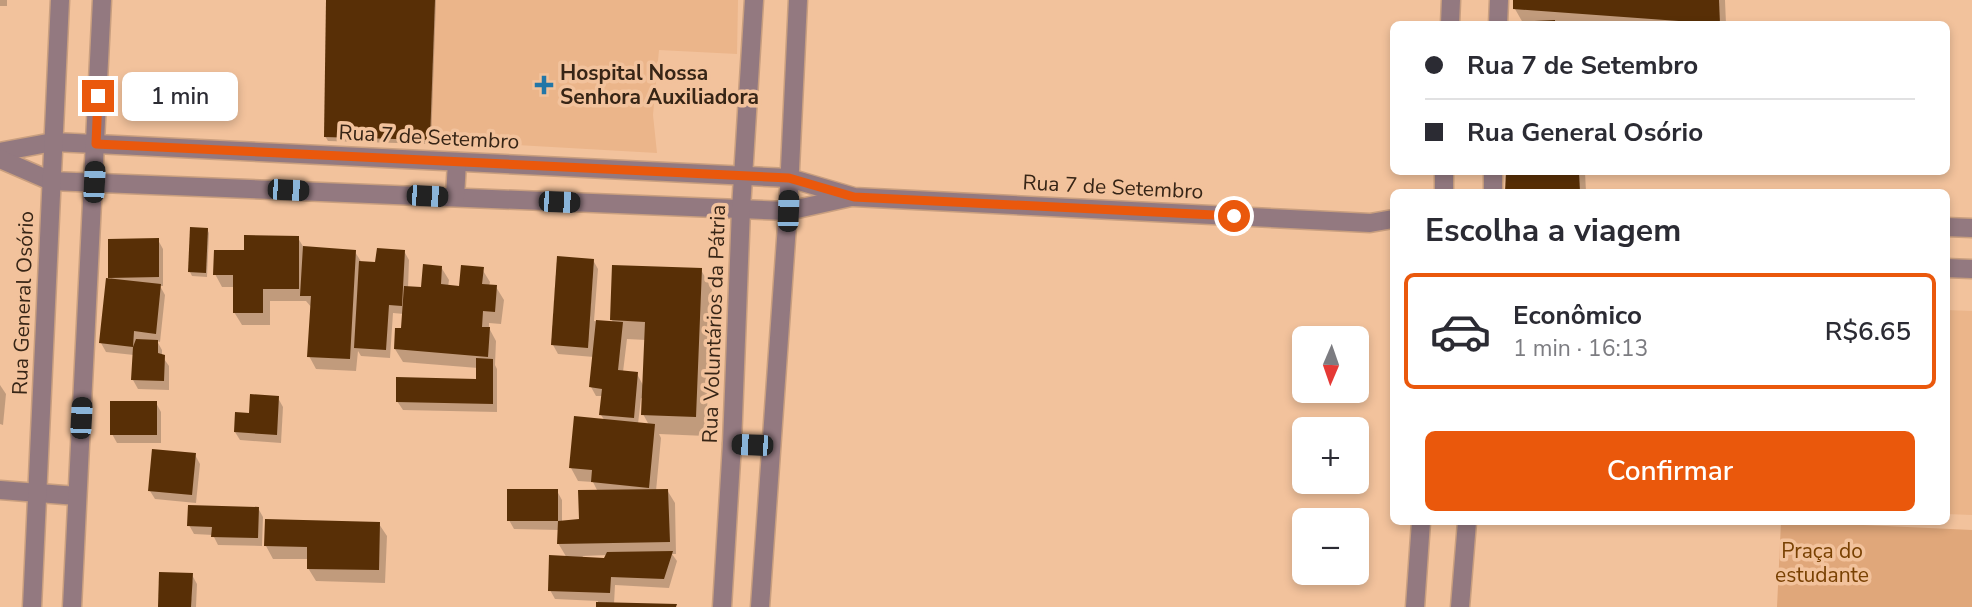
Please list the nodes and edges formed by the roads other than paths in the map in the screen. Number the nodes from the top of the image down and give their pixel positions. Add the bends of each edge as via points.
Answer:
1 (60, 0) edge
2 (102, 0) edge
3 (754, 0) edge
4 (798, 0) edge
5 (1451, 0) edge
6 (1499, 0) edge
7 (1450, 21) edge
8 (1498, 21) edge
9 (53, 142) junction
10 (96, 144) junction
11 (0, 152) edge
12 (0, 159) edge
13 (457, 162) junction
14 (744, 176) junction
15 (789, 178) junction
16 (51, 181) junction
17 (94, 182) junction
18 (455, 197) junction
19 (854, 197) junction
20 (741, 209) junction
21 (788, 211) junction
22 (1390, 220) edge
23 (1370, 223) junction
24 (1950, 227) edge
25 (1972, 228) edge
26 (1390, 229) edge
27 (1950, 268) edge
28 (1972, 269) edge
29 (732, 444) junction
30 (771, 445) junction
31 (0, 490) edge
32 (38, 492) junction
33 (77, 496) junction
34 (1421, 525) edge
35 (1468, 525) edge
36 (32, 607) edge
37 (72, 607) edge
38 (722, 607) edge
39 (760, 607) edge
40 (1415, 607) edge
41 (1460, 607) edge

1 - 9 street, Rua General Osório
2 - 10 street
3 - 14 street, Rua Voluntários da Pátria
4 - 15 street
5 - 7 street
6 - 8 street
9 - 10 street, Rua 7 de Setembro
9 - 11 street, Rua 7 de Setembro
9 - 16 street, Rua General Osório
10 - 13 street, Rua 7 de Setembro
10 - 17 street
12 - 16 street, Rua 7 de Setembro
13 - 14 street, Rua 7 de Setembro
13 - 18 street
14 - 15 street, Rua 7 de Setembro
14 - 20 street, Rua Voluntários da Pátria
15 - 19 street, Rua 7 de Setembro
15 - 21 street
16 - 17 street, Rua 7 de Setembro
16 - 32 street, Rua General Osório
17 - 18 street, Rua 7 de Setembro
17 - 33 street
18 - 20 street, Rua 7 de Setembro
19 - 21 street, Rua 7 de Setembro
19 - 23 street, Rua 7 de Setembro
20 - 21 street, Rua 7 de Setembro
20 - 29 street, Rua Voluntários da Pátria
21 - 30 street
22 - 23 street, Rua 7 de Setembro
23 - 26 street, Rua 7 de Setembro
24 - 25 street
27 - 28 street
29 - 30 street
29 - 38 street, Rua Voluntários da Pátria
30 - 39 street
31 - 32 street
32 - 33 street
32 - 36 street, Rua General Osório
33 - 37 street
34 - 40 street
35 - 41 street

